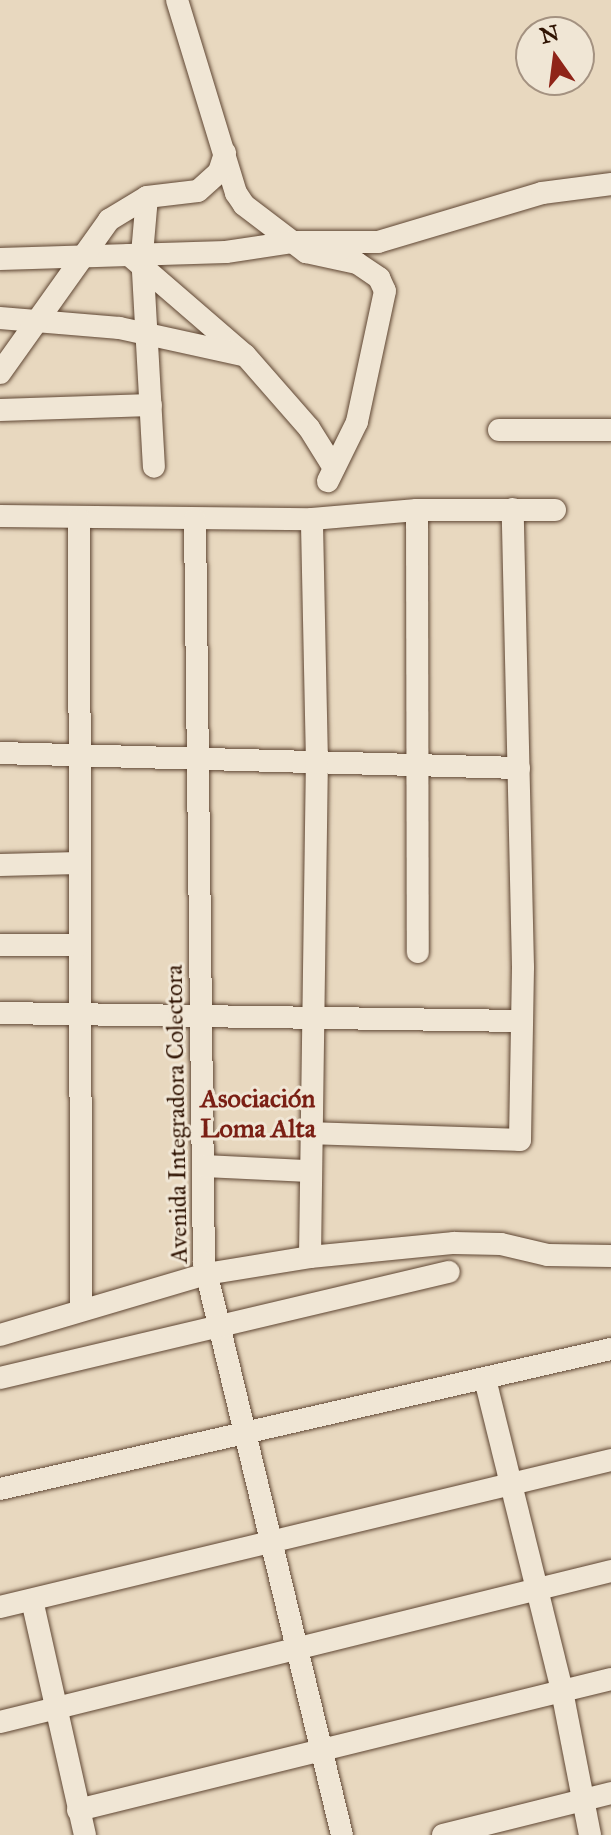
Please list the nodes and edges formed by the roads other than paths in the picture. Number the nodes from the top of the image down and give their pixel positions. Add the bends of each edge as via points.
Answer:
1 (177, 0) edge
2 (225, 153) junction
3 (611, 184) edge
4 (147, 197) junction
5 (293, 242) junction
6 (85, 256) junction
7 (0, 259) edge
8 (138, 259) junction
9 (0, 318) edge
10 (40, 322) junction
11 (147, 334) junction
12 (245, 355) junction
13 (0, 373) edge
14 (151, 405) junction
15 (0, 410) edge
16 (499, 430) dead end
17 (611, 430) edge
18 (154, 467) dead end
19 (513, 509) junction
20 (417, 510) junction
21 (555, 510) dead end
22 (0, 516) edge
23 (79, 519) junction
24 (312, 519) junction
25 (195, 520) junction
26 (0, 753) edge
27 (78, 756) junction
28 (195, 758) junction
29 (317, 763) junction
30 (414, 765) junction
31 (519, 768) junction
32 (79, 863) junction
33 (0, 865) edge
34 (0, 945) edge
35 (79, 945) junction
36 (418, 952) dead end
37 (0, 1013) edge
38 (78, 1015) junction
39 (203, 1017) junction
40 (313, 1018) junction
41 (521, 1021) junction
42 (310, 1133) junction
43 (205, 1166) junction
44 (309, 1171) junction
45 (611, 1256) edge
46 (310, 1257) junction
47 (449, 1272) dead end
48 (206, 1274) junction
49 (81, 1307) junction
50 (218, 1323) junction
51 (0, 1335) edge
52 (611, 1349) edge
53 (0, 1378) edge
54 (485, 1379) junction
55 (243, 1430) junction
56 (611, 1460) edge
57 (513, 1484) junction
58 (0, 1489) edge
59 (273, 1543) junction
60 (611, 1571) edge
61 (536, 1587) junction
62 (32, 1600) junction
63 (0, 1607) edge
64 (295, 1650) junction
65 (611, 1679) edge
66 (562, 1691) junction
67 (54, 1709) junction
68 (0, 1722) edge
69 (321, 1749) junction
70 (611, 1793) edge
71 (584, 1799) junction
72 (78, 1810) junction
73 (85, 1835) edge
74 (342, 1835) edge
75 (443, 1835) edge
76 (590, 1835) edge

1 - 2 street
2 - 4 street via 219,172 198,191
2 - 5 street via 244,205
3 - 5 street via 542,193 378,242
4 - 6 street via 109,220
4 - 8 street
5 - 8 street
5 - 12 street via 306,252 357,263 379,278 385,291 357,422 331,474 309,428
6 - 7 street
6 - 8 street
6 - 10 street
8 - 11 street
8 - 12 street
9 - 10 street
10 - 11 street
10 - 13 street
11 - 12 street
11 - 14 street
14 - 15 street
14 - 18 street
16 - 17 street
19 - 20 street
19 - 21 street
19 - 31 street
20 - 24 street
20 - 30 street
22 - 23 street
23 - 25 street
23 - 27 street
24 - 25 street
24 - 29 street
25 - 28 street, Avenida Integradora Colectora
26 - 27 street
27 - 28 street
27 - 32 street
28 - 29 street
28 - 39 street, Avenida Integradora Colectora
29 - 30 street
29 - 40 street
30 - 31 street
30 - 36 street
31 - 41 street
32 - 33 street
32 - 35 street
34 - 35 street
35 - 38 street
37 - 38 street
38 - 39 street
38 - 49 street
39 - 40 street
39 - 43 street, Avenida Integradora Colectora
40 - 41 street
40 - 42 street
41 - 42 street via 520,1140
42 - 44 street
43 - 44 street
43 - 48 street, Avenida Integradora Colectora
44 - 46 street
45 - 46 street via 454,1243
46 - 48 street
47 - 50 street
48 - 49 street
48 - 50 street, Avenida Integradora Colectora
49 - 51 street
50 - 53 street
50 - 55 street, Avenida Integradora Colectora
52 - 54 street
54 - 55 street
54 - 57 street
55 - 58 street
55 - 59 street, Avenida Integradora Colectora
56 - 57 street
57 - 59 street
57 - 61 street
59 - 62 street
59 - 64 street, Avenida Integradora Colectora
60 - 61 street
61 - 64 street
61 - 66 street
62 - 63 street
62 - 67 street
64 - 67 street
64 - 69 street, Avenida Integradora Colectora
65 - 66 street
66 - 69 street
66 - 71 street
67 - 68 street
67 - 72 street
69 - 72 street
69 - 74 street, Avenida Integradora Colectora
70 - 71 street
71 - 75 street
71 - 76 street
72 - 73 street

